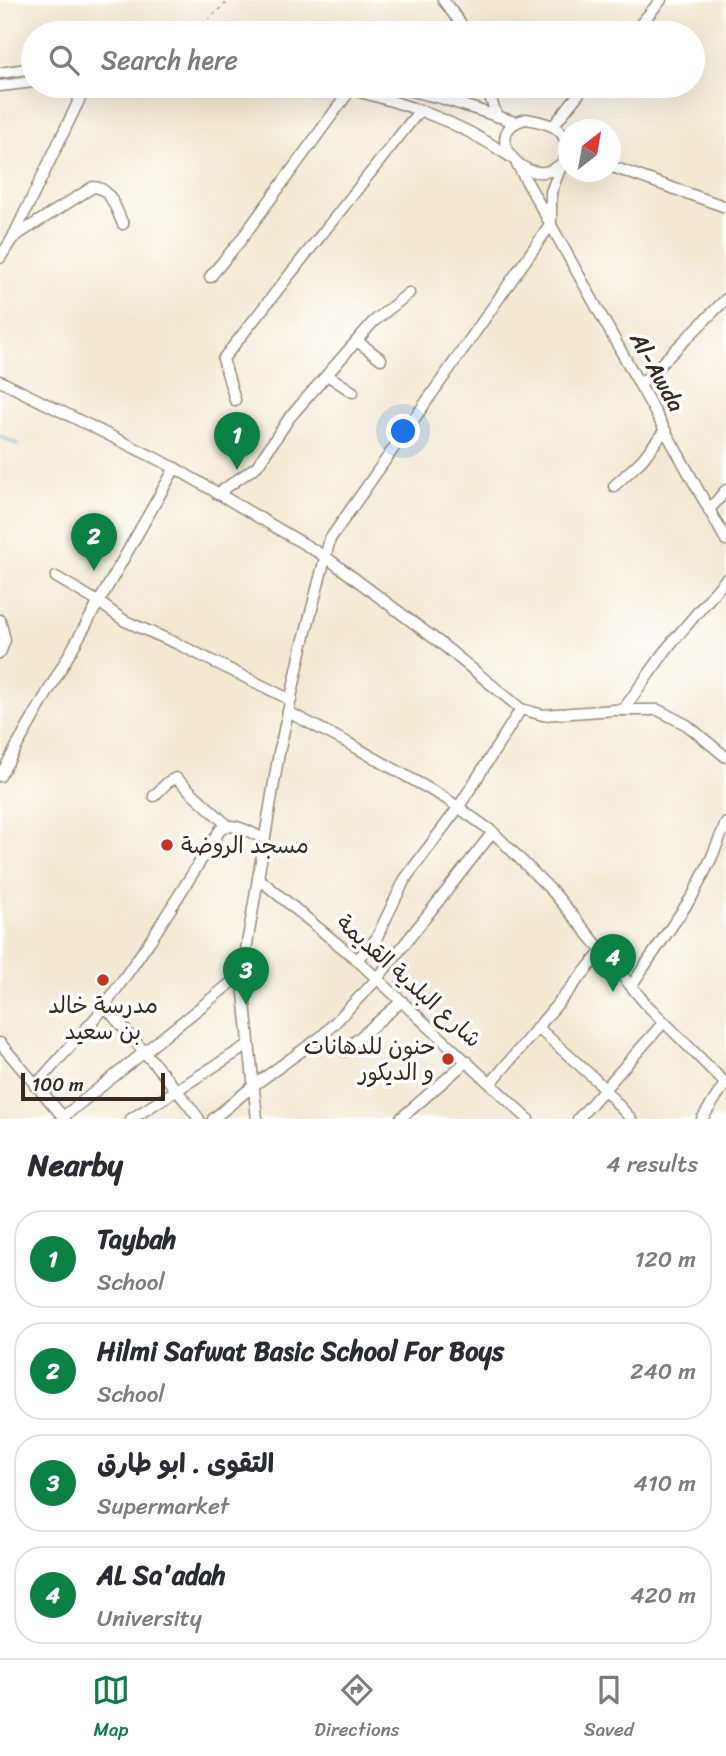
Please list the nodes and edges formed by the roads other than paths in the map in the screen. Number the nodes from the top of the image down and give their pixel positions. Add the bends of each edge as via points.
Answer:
1 (443, 0) edge
2 (661, 0) edge
3 (459, 21) edge
4 (643, 21) edge
5 (21, 70) edge
6 (0, 73) edge
7 (21, 83) edge
8 (0, 86) edge
9 (80, 98) edge
10 (344, 98) edge
11 (387, 98) edge
12 (440, 98) edge
13 (491, 98) edge
14 (576, 98) edge
15 (421, 110) junction
16 (498, 116) junction
17 (516, 122) junction
18 (554, 125) junction
19 (558, 130) edge
20 (513, 160) junction
21 (558, 164) edge
22 (621, 169) edge
23 (558, 176) edge
24 (726, 206) edge
25 (123, 224) dead end
26 (551, 224) junction
27 (12, 239) junction
28 (0, 258) edge
29 (210, 277) dead end
30 (409, 293) dead end
31 (726, 299) edge
32 (357, 341) junction
33 (381, 359) dead end
34 (327, 375) junction
35 (0, 381) edge
36 (640, 385) junction
37 (353, 392) dead end
38 (235, 400) dead end
39 (665, 430) junction
40 (175, 468) junction
41 (614, 486) dead end
42 (726, 490) edge
43 (217, 494) junction
44 (709, 510) junction
45 (726, 540) edge
46 (326, 557) junction
47 (56, 577) dead end
48 (726, 579) edge
49 (100, 603) junction
50 (0, 620) edge
51 (0, 653) edge
52 (290, 700) junction
53 (521, 709) junction
54 (623, 710) junction
55 (288, 712) junction
56 (726, 757) edge
57 (0, 776) edge
58 (154, 796) dead end
59 (458, 808) junction
60 (726, 823) edge
61 (227, 825) junction
62 (493, 832) junction
63 (264, 839) junction
64 (258, 878) junction
65 (602, 951) junction
66 (357, 960) junction
67 (242, 974) junction
68 (377, 978) junction
69 (631, 986) junction
70 (402, 1001) junction
71 (105, 1006) junction
72 (664, 1022) junction
73 (537, 1027) junction
74 (0, 1043) edge
75 (248, 1045) junction
76 (344, 1051) dead end
77 (144, 1053) junction
78 (467, 1061) junction
79 (726, 1082) edge
80 (491, 1083) junction
81 (35, 1086) junction
82 (253, 1086) junction
83 (177, 1089) junction
84 (604, 1089) junction
85 (60, 1118) edge
86 (131, 1119) edge
87 (199, 1119) edge
88 (213, 1119) edge
89 (257, 1119) edge
90 (400, 1119) edge
91 (528, 1119) edge
92 (578, 1119) edge
93 (631, 1119) edge
94 (702, 1119) edge

1 - 3 street
2 - 4 street
5 - 6 street
7 - 8 street
9 - 27 street
10 - 29 street
11 - 15 street
12 - 16 street
13 - 16 street
14 - 18 street
15 - 20 street via 454,122
15 - 38 street via 223,359
16 - 17 street
17 - 18 street via 526,119
17 - 20 street via 507,131 505,143
18 - 19 street
20 - 21 street via 540,172
20 - 26 street, Al-Awda
22 - 24 street
23 - 26 street via 551,192
25 - 27 street via 108,193 98,187
26 - 36 street, Al-Awda
26 - 46 street via 330,540
27 - 28 street
30 - 32 street
31 - 36 street
32 - 33 street
32 - 34 street
34 - 37 street
34 - 43 street via 290,417 257,466
35 - 40 street
36 - 39 street, Al-Awda
39 - 41 street
39 - 44 street, Al-Awda
40 - 43 street
40 - 49 street
42 - 44 street
43 - 46 street
44 - 45 street, Al-Awda
46 - 52 street
46 - 53 street
47 - 49 street
48 - 54 street
49 - 52 street via 125,621
49 - 57 street
50 - 51 street via 5,640
52 - 55 street
53 - 54 street via 543,716
53 - 59 street
54 - 56 street via 658,710
55 - 59 street
55 - 63 street
58 - 61 street via 176,778
59 - 62 street
59 - 66 street via 412,868 376,939
60 - 69 street via 692,895
61 - 63 street
61 - 71 street
62 - 65 street via 554,893
62 - 68 street
63 - 64 street
64 - 66 street, شارع البلدية القديمة
64 - 67 street
65 - 69 street
65 - 73 street
66 - 68 street, شارع البلدية القديمة
67 - 75 street
67 - 77 street
68 - 70 street, شارع البلدية القديمة
68 - 82 street via 322,1036
69 - 72 street
70 - 76 street
70 - 78 street, شارع البلدية القديمة
71 - 77 street
71 - 81 street
72 - 79 street
72 - 84 street
73 - 80 street
73 - 84 street
74 - 81 street
75 - 82 street
75 - 83 street
77 - 83 street
77 - 85 street
78 - 80 street, شارع البلدية القديمة
78 - 90 street
79 - 94 street
80 - 91 street, شارع البلدية القديمة
81 - 85 street
82 - 88 street
82 - 89 street
83 - 86 street
83 - 87 street
84 - 92 street
84 - 93 street

